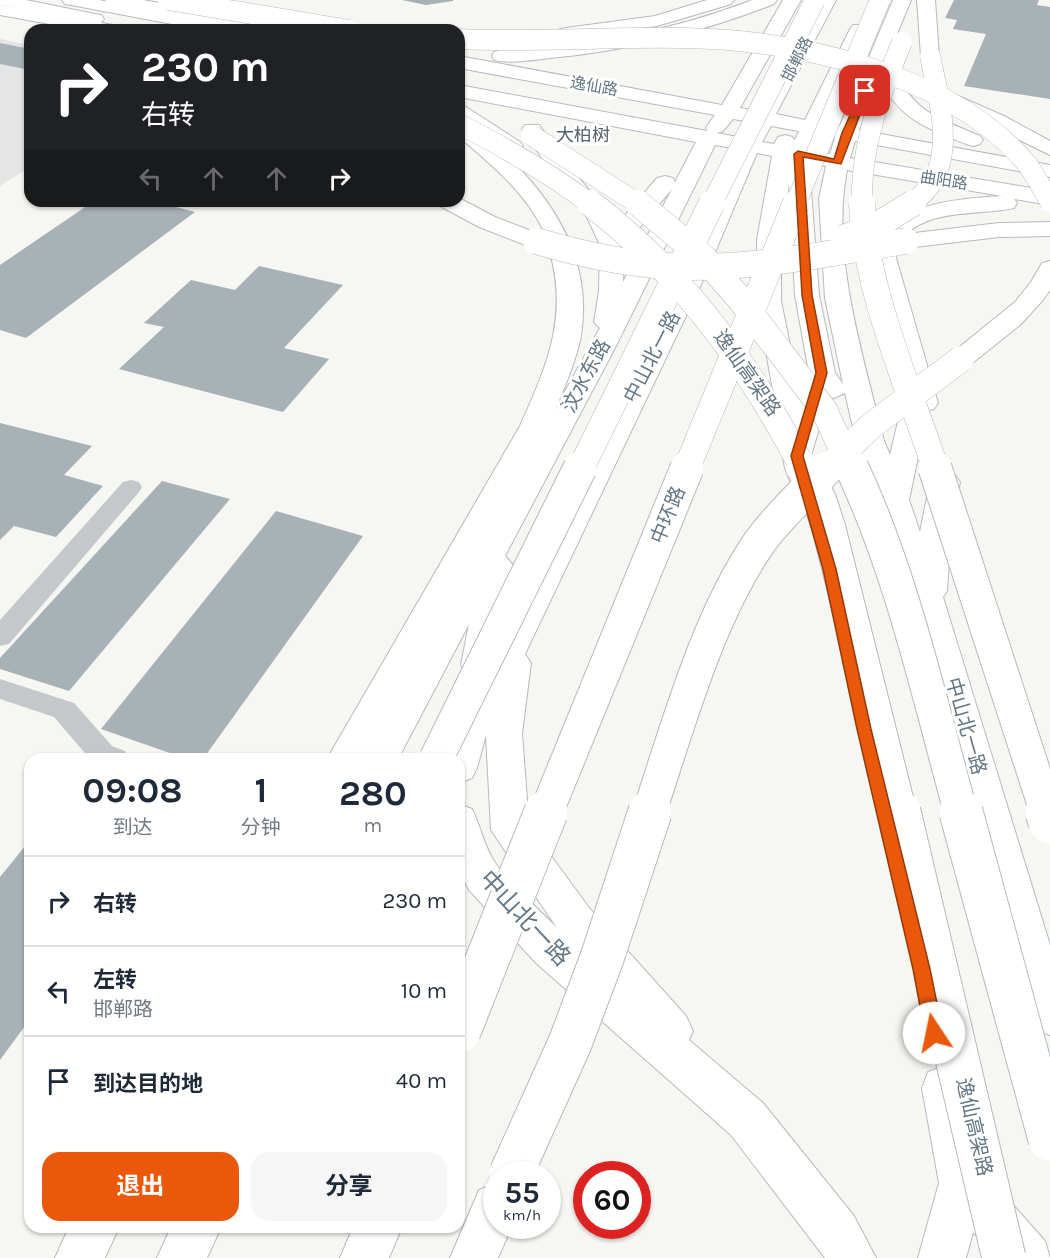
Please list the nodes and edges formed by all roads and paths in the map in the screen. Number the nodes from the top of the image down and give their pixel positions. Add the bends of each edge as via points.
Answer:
1 (0, 0) edge
2 (71, 0) edge
3 (114, 0) edge
4 (168, 0) edge
5 (218, 0) edge
6 (725, 0) edge
7 (768, 0) edge
8 (792, 0) edge
9 (815, 0) edge
10 (827, 0) edge
11 (871, 0) edge
12 (880, 0) edge
13 (902, 0) edge
14 (915, 0) edge
15 (926, 0) edge
16 (0, 10) edge
17 (0, 21) edge
18 (79, 24) edge
19 (123, 24) edge
20 (201, 24) edge
21 (248, 24) edge
22 (311, 24) edge
23 (313, 24) edge
24 (24, 26) edge
25 (465, 38) edge
26 (465, 38) edge
27 (465, 54) edge
28 (879, 59) junction
29 (465, 63) edge
30 (905, 81) junction
31 (465, 92) edge
32 (505, 99) junction
33 (465, 105) edge
34 (729, 110) junction
35 (465, 115) edge
36 (765, 117) junction
37 (800, 124) junction
38 (465, 128) edge
39 (465, 130) edge
40 (847, 133) junction
41 (709, 137) junction
42 (750, 145) junction
43 (1050, 149) edge
44 (790, 152) junction
45 (838, 162) junction
46 (1050, 169) edge
47 (569, 181) junction
48 (1050, 200) edge
49 (459, 207) edge
50 (1050, 208) edge
51 (1050, 229) edge
52 (612, 245) junction
53 (753, 263) junction
54 (1050, 268) edge
55 (604, 344) junction
56 (822, 373) junction
57 (919, 389) junction
58 (870, 441) junction
59 (797, 456) junction
60 (131, 487) dead end
61 (894, 500) junction
62 (503, 534) junction
63 (930, 605) junction
64 (519, 632) junction
65 (0, 638) edge
66 (0, 689) edge
67 (101, 753) edge
68 (348, 753) edge
69 (385, 753) edge
70 (439, 753) edge
71 (462, 753) edge
72 (462, 753) edge
73 (1050, 822) edge
74 (465, 845) edge
75 (465, 1015) edge
76 (1050, 1015) edge
77 (747, 1119) junction
78 (975, 1130) junction
79 (1050, 1139) edge
80 (517, 1161) edge
81 (962, 1183) junction
82 (80, 1233) edge
83 (92, 1233) edge
84 (194, 1233) edge
85 (211, 1233) edge
86 (375, 1233) edge
87 (483, 1237) edge
88 (64, 1258) edge
89 (79, 1258) edge
90 (181, 1258) edge
91 (201, 1258) edge
92 (364, 1258) edge
93 (474, 1258) edge
94 (852, 1258) edge
95 (942, 1258) edge
96 (992, 1258) edge
97 (1004, 1258) edge
98 (1028, 1258) edge

1 - 19 main road
2 - 20 main road
3 - 21 main road
4 - 23 main road, bridge
5 - 22 main road
6 - 25 main road, bridge via 691,12 614,28
7 - 27 main road via 677,32 603,47 542,54
8 - 34 main road, 邯郸路
9 - 70 main road, bridge
10 - 36 main road, 邯郸路
11 - 37 main road via 848,52
12 - 75 main road, 中环路, bridge
13 - 28 main road
14 - 73 main road, bridge via 862,156 865,239 889,326
15 - 53 main road, bridge via 930,56 943,127 943,158 932,183 901,212 862,232
16 - 18 main road
17 - 24 main road
26 - 30 main road, bridge via 718,39 797,50
28 - 40 main road
28 - 46 main road via 890,85 921,118
29 - 34 main road, 逸仙路
30 - 43 main road, bridge via 997,120
30 - 48 main road, bridge via 945,100 992,130 1014,149
31 - 32 main road, 逸仙路
32 - 41 main road, 逸仙路
32 - 47 main road
33 - 79 main road, 逸仙高架路, bridge via 572,159 656,216 704,258 740,298 824,410 871,509 915,645
34 - 36 main road, 逸仙路
34 - 41 main road, 邯郸路
35 - 47 main road
36 - 37 main road, 逸仙路
36 - 42 main road, 邯郸路
37 - 40 main road, 曲阳路
37 - 44 main road
38 - 78 main road, 逸仙高架路, bridge via 549,171 641,243 744,363 781,423 823,508 931,937
39 - 68 main road, bridge via 522,184 557,231 569,284 569,328 557,373 534,426
40 - 45 main road, 中山北一路
40 - 46 main road, 曲阳路
41 - 42 main road, 逸仙路
41 - 52 main road
41 - 55 main road, 汶水东路
42 - 44 main road, 逸仙路
42 - 64 main road, 中山北一路 via 693,276
44 - 45 main road, 曲阳路
44 - 56 main road, 中山北一路 via 807,295
44 - 59 main road via 769,240 769,301
45 - 48 main road, 曲阳路
45 - 58 main road, 中山北一路 via 830,199 837,298
47 - 52 main road via 595,211
49 - 53 main road, bridge via 514,233 590,255 666,266
50 - 57 main road via 973,204 906,223 889,239 884,258
51 - 53 main road, bridge via 959,233
52 - 55 main road
54 - 80 main road, bridge via 1035,294 1008,322 872,425 835,459 760,542 726,602 690,688 598,968 570,1043
55 - 62 main road, 汶水东路
56 - 58 main road, 中山北一路
56 - 59 main road, 中山北一路
57 - 61 main road
57 - 63 main road via 938,438 945,482 936,529
58 - 61 main road, 中山北一路
59 - 81 main road via 829,569 921,969
60 - 65 lane
61 - 63 main road, 中山北一路
62 - 69 main road, 汶水东路
62 - 72 main road
63 - 76 main road, 中山北一路
64 - 71 main road, 中山北一路
64 - 77 main road, 中山北一路 via 504,733 510,830 576,922
66 - 67 lane via 64,710
74 - 77 main road, 中山北一路 via 483,878 551,950
77 - 94 main road, 中山北一路 via 837,1233
78 - 96 main road, bridge
78 - 97 main road, 逸仙高架路, bridge
81 - 95 main road
81 - 98 main road
82 - 88 main road
83 - 89 main road
84 - 90 main road
85 - 91 main road
86 - 92 main road
87 - 93 main road

